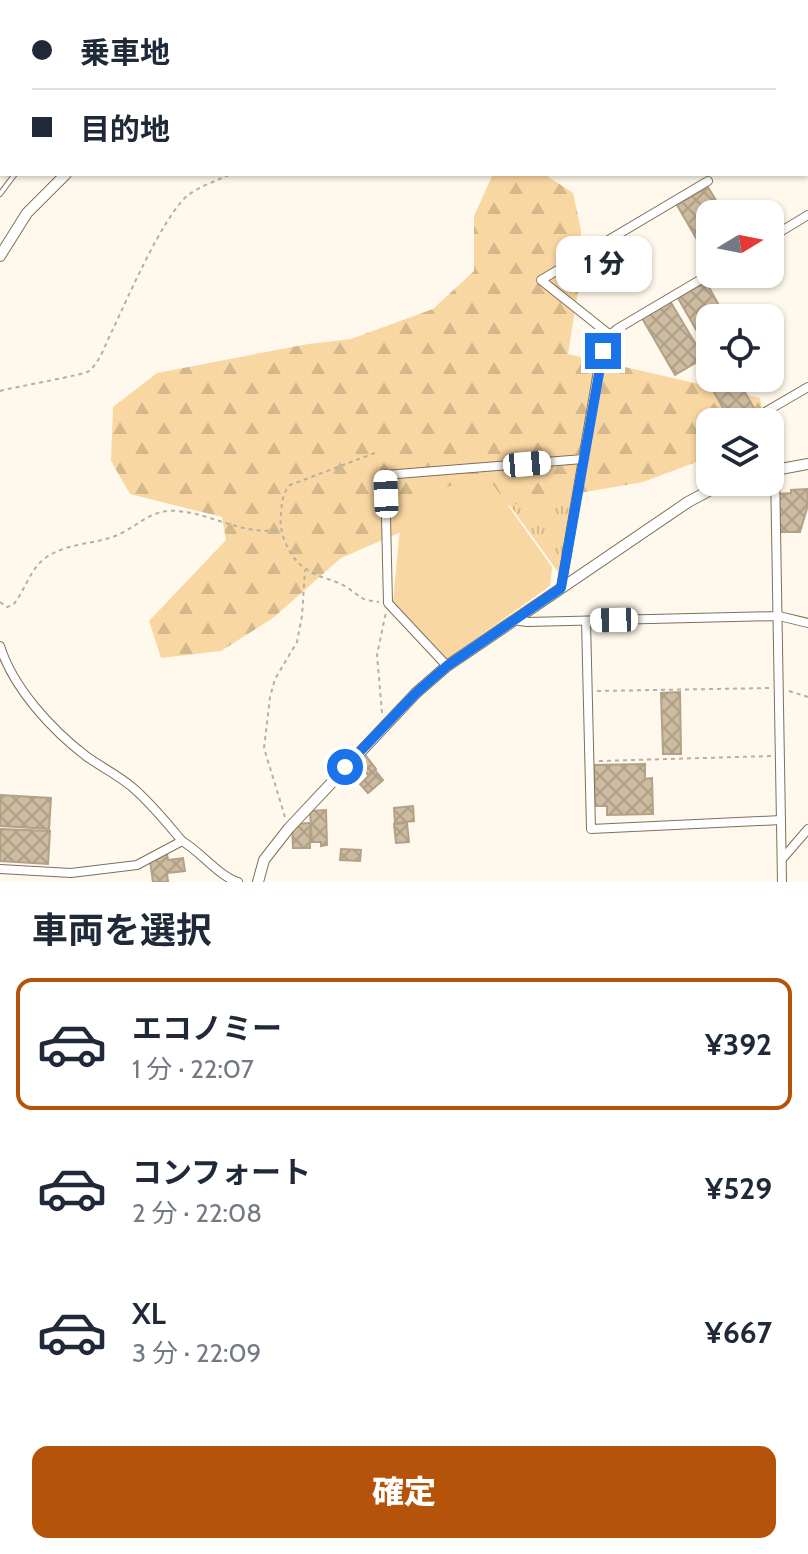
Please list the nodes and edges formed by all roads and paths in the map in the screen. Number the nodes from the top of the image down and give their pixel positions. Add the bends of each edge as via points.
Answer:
1 (14, 176) edge
2 (64, 176) edge
3 (226, 176) edge
4 (708, 181) dead end
5 (0, 194) edge
6 (808, 215) edge
7 (784, 230) edge
8 (0, 256) edge
9 (696, 283) edge
10 (610, 335) junction
11 (808, 387) edge
12 (0, 391) edge
13 (772, 408) edge
14 (375, 453) dead end
15 (583, 459) junction
16 (808, 464) edge
17 (784, 469) edge
18 (698, 496) edge
19 (773, 496) edge
20 (280, 530) junction
21 (305, 569) junction
22 (561, 588) junction
23 (0, 602) edge
24 (388, 603) junction
25 (779, 616) junction
26 (514, 620) junction
27 (586, 621) junction
28 (808, 623) edge
29 (0, 646) edge
30 (447, 666) junction
31 (778, 688) junction
32 (588, 691) junction
33 (808, 697) edge
34 (383, 726) junction
35 (779, 756) junction
36 (589, 761) junction
37 (781, 820) junction
38 (289, 828) junction
39 (808, 829) edge
40 (182, 841) junction
41 (782, 859) junction
42 (0, 869) edge
43 (238, 882) edge
44 (258, 882) edge
45 (782, 882) edge

1 - 5 lane
2 - 8 street via 27,213
3 - 12 path via 184,198 89,371
4 - 10 street via 541,280
6 - 7 street
9 - 10 street
10 - 15 street via 599,365
11 - 13 street
14 - 20 path via 290,485 283,497
15 - 22 street
15 - 24 street via 385,475
16 - 17 street
18 - 22 street
19 - 25 street
20 - 21 path
20 - 23 path via 258,533 176,511 159,512 119,534 55,551 35,567 13,605
21 - 24 path via 361,599
21 - 38 path via 297,642 275,679 264,748
22 - 26 street
24 - 30 street
24 - 34 path via 377,655
25 - 27 street
25 - 28 street
25 - 31 street
26 - 27 street
26 - 30 street
27 - 32 street
29 - 40 street via 35,706 87,756 130,785
30 - 34 street
31 - 32 path
31 - 33 path
31 - 35 street
32 - 36 street
34 - 38 street
35 - 36 path
35 - 37 street
36 - 37 street via 591,829
37 - 41 street
38 - 44 street via 264,860
39 - 41 street
40 - 42 street via 137,865 71,873
40 - 43 street
41 - 45 street

